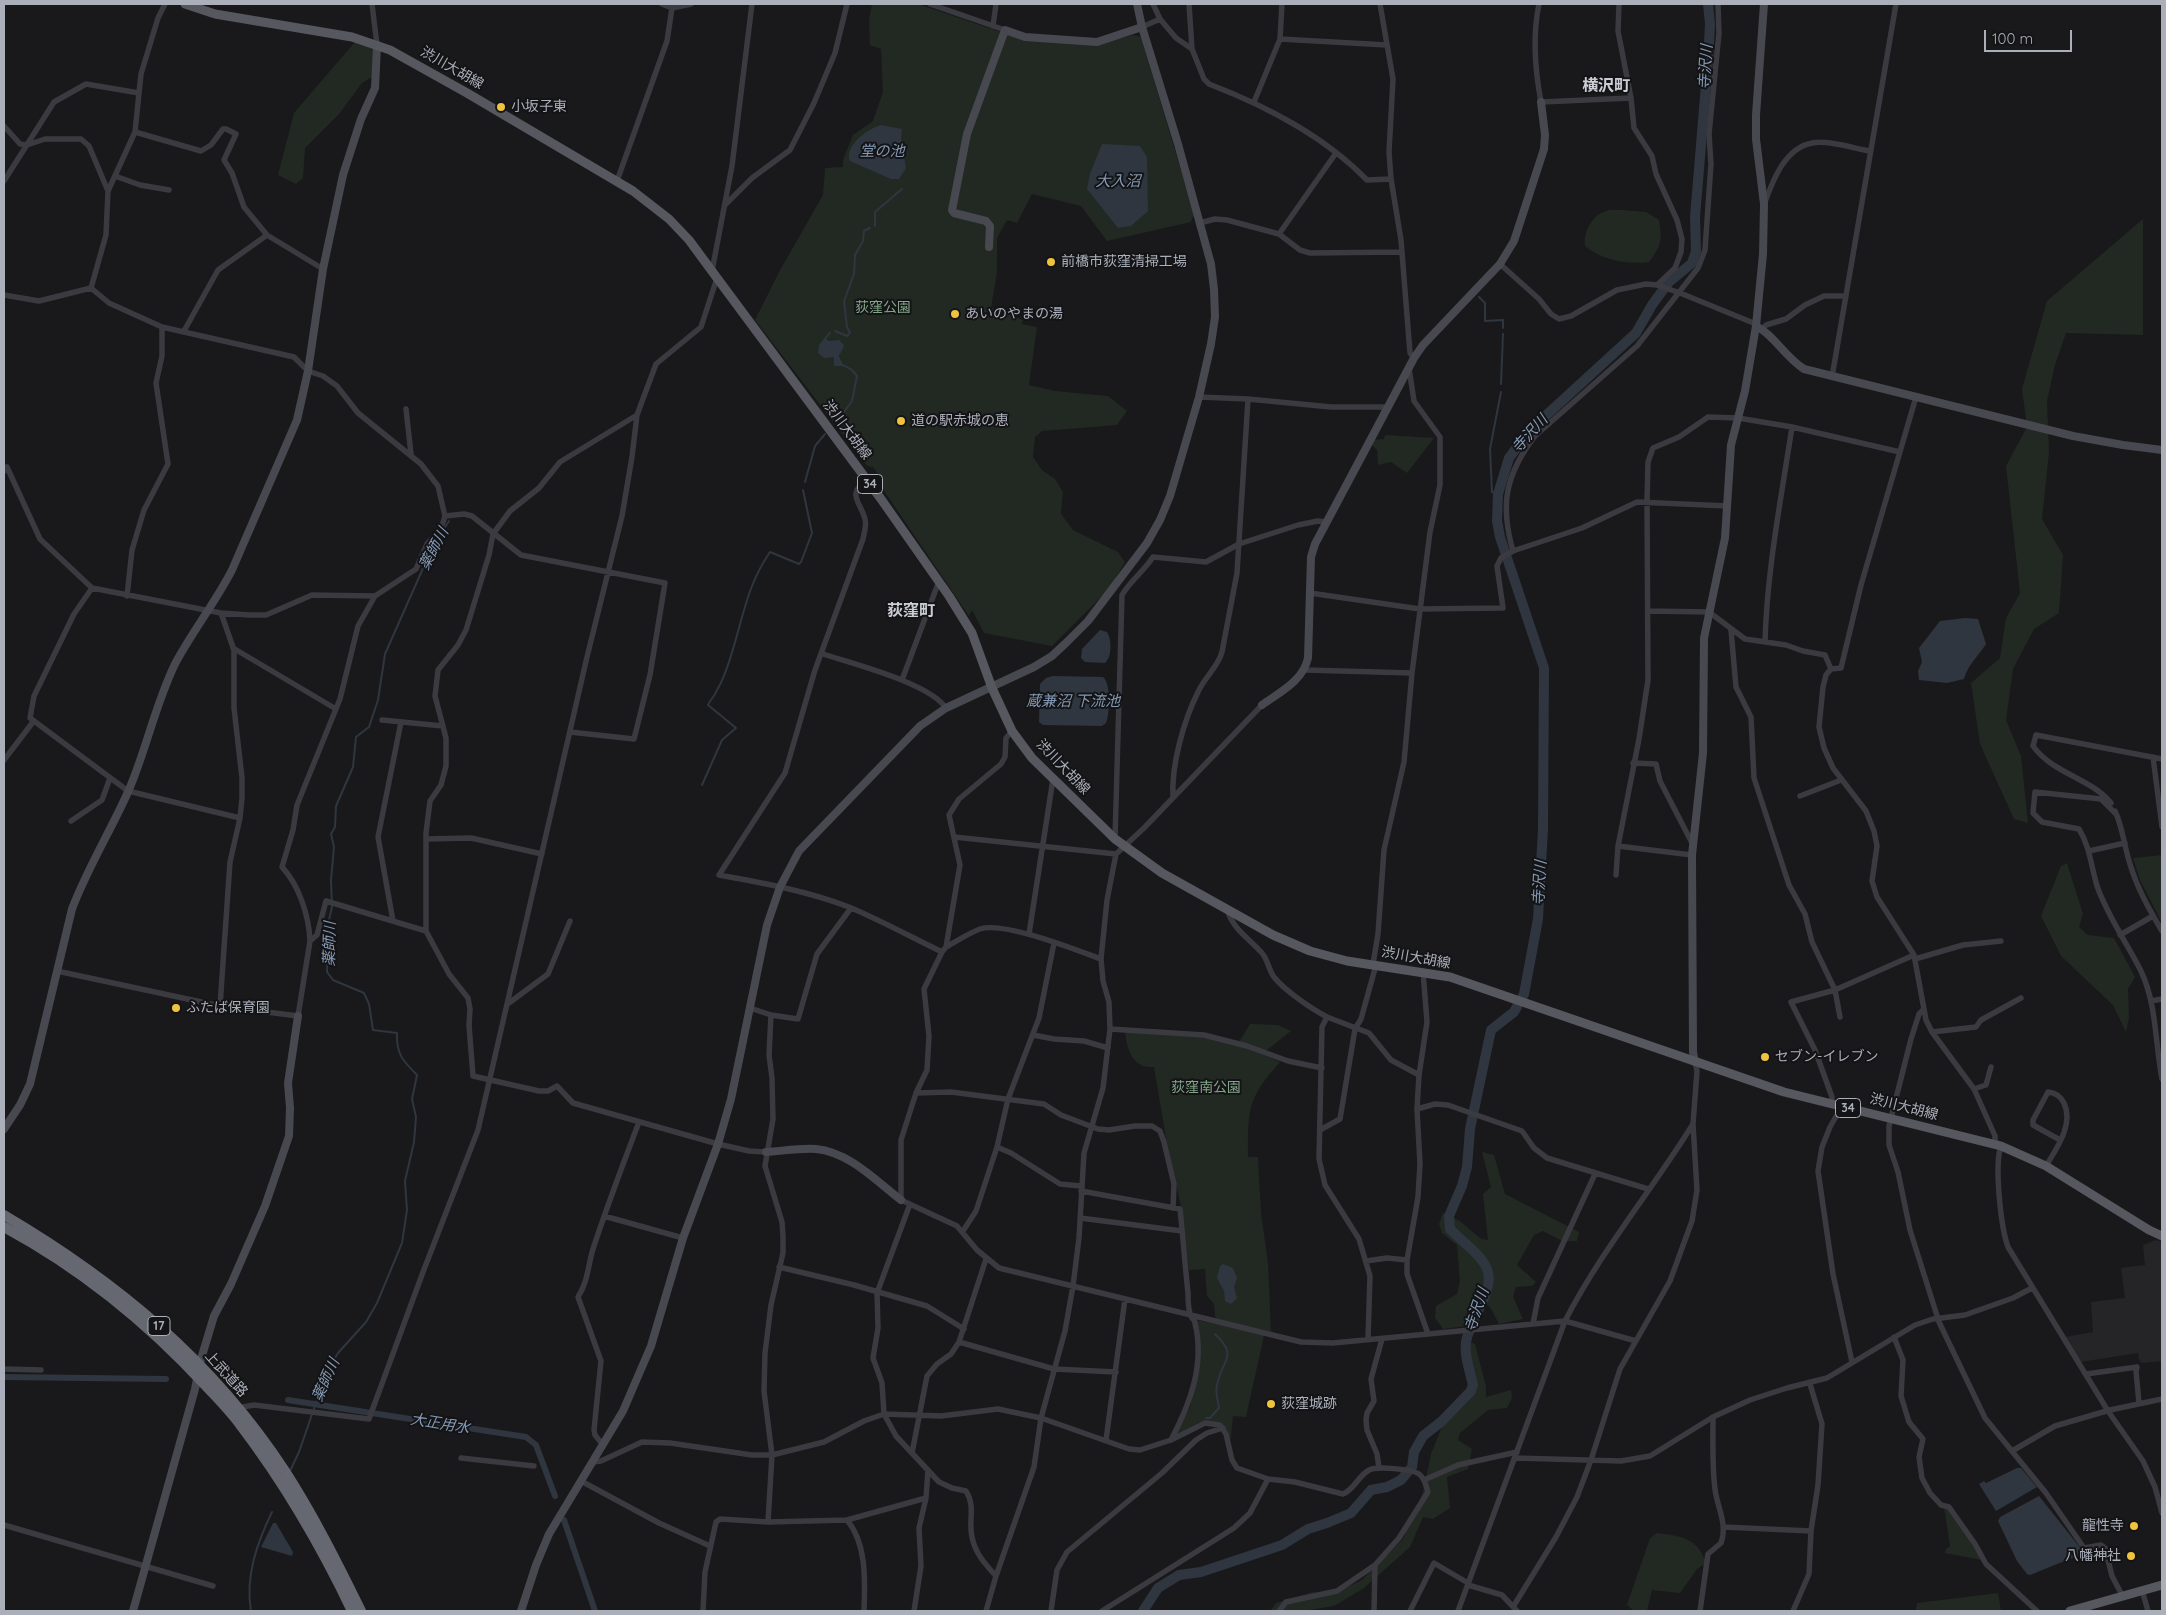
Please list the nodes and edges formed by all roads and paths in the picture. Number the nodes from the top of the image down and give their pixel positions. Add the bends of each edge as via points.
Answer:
1 (165, 4) edge
2 (185, 4) edge
3 (372, 4) edge
4 (662, 4) edge
5 (691, 4) edge
6 (752, 4) edge
7 (847, 4) edge
8 (930, 4) edge
9 (996, 4) edge
10 (1137, 4) edge
11 (1153, 4) edge
12 (1190, 4) edge
13 (1282, 4) edge
14 (1380, 4) edge
15 (1539, 4) edge
16 (1619, 4) edge
17 (1718, 4) edge
18 (1764, 4) edge
19 (1896, 4) edge
20 (672, 8) junction
21 (1160, 19) junction
22 (993, 26) junction
23 (1142, 27) junction
24 (1006, 30) junction
25 (1280, 39) junction
26 (377, 44) junction
27 (1387, 45) junction
28 (1192, 50) junction
29 (139, 93) junction
30 (1631, 98) junction
31 (1254, 102) junction
32 (1541, 102) junction
33 (4, 126) edge
34 (135, 132) junction
35 (27, 145) junction
36 (1870, 151) junction
37 (1336, 153) junction
38 (115, 176) junction
39 (1391, 180) junction
40 (4, 181) edge
41 (617, 182) junction
42 (169, 190) dead end
43 (108, 191) junction
44 (1764, 204) junction
45 (725, 205) junction
46 (1200, 223) junction
47 (1278, 234) junction
48 (267, 236) junction
49 (989, 247) dead end
50 (1402, 252) junction
51 (1500, 264) junction
52 (323, 269) junction
53 (715, 275) junction
54 (1659, 286) junction
55 (92, 288) junction
56 (1677, 292) junction
57 (4, 296) edge
58 (1846, 296) junction
59 (1758, 326) junction
60 (162, 327) junction
61 (184, 331) junction
62 (1414, 358) junction
63 (1408, 368) junction
64 (308, 371) junction
65 (1832, 377) junction
66 (1199, 397) junction
67 (1916, 397) junction
68 (1248, 399) junction
69 (1387, 407) junction
70 (406, 409) dead end
71 (637, 415) junction
72 (1738, 418) junction
73 (1792, 427) junction
74 (2162, 450) edge
75 (1900, 452) junction
76 (411, 454) junction
77 (4, 470) edge
78 (867, 480) junction
79 (1647, 501) junction
80 (1728, 506) junction
81 (445, 516) junction
82 (1325, 522) junction
83 (493, 534) junction
84 (1240, 544) junction
85 (1511, 552) junction
86 (609, 571) junction
87 (1119, 580) junction
88 (939, 581) junction
89 (1127, 586) junction
90 (92, 588) junction
91 (1310, 593) junction
92 (127, 596) junction
93 (375, 596) junction
94 (1420, 609) junction
95 (209, 610) junction
96 (1648, 612) junction
97 (1709, 612) junction
98 (221, 613) junction
99 (1731, 630) junction
100 (1765, 642) junction
101 (233, 648) junction
102 (823, 654) junction
103 (1831, 669) junction
104 (1305, 670) junction
105 (1412, 673) junction
106 (902, 680) junction
107 (992, 688) junction
108 (1262, 705) joint
109 (946, 708) junction
110 (336, 709) junction
111 (382, 720) dead end
112 (34, 722) junction
113 (401, 722) junction
114 (443, 726) junction
115 (1012, 731) junction
116 (570, 732) junction
117 (2153, 757) junction
118 (2162, 759) edge
119 (4, 760) edge
120 (1633, 763) junction
121 (110, 778) junction
122 (1053, 779) junction
123 (1841, 780) junction
124 (128, 791) junction
125 (1800, 796) dead end
126 (1173, 797) junction
127 (2116, 814) junction
128 (240, 818) junction
129 (70, 821) dead end
130 (2162, 825) edge
131 (954, 837) junction
132 (426, 839) junction
133 (1115, 839) junction
134 (1692, 843) junction
135 (2124, 843) junction
136 (1042, 846) junction
137 (1618, 846) junction
138 (1125, 847) junction
139 (2089, 851) junction
140 (542, 854) junction
141 (1116, 854) junction
142 (1692, 854) junction
143 (1616, 875) dead end
144 (780, 886) junction
145 (851, 908) junction
146 (1226, 909) junction
147 (2153, 916) junction
148 (393, 921) junction
149 (570, 922) dead end
150 (426, 931) junction
151 (2162, 931) edge
152 (1029, 934) junction
153 (2120, 935) junction
154 (310, 941) junction
155 (2001, 941) dead end
156 (1054, 943) junction
157 (944, 949) junction
158 (1914, 957) junction
159 (1101, 959) junction
160 (1374, 965) junction
161 (57, 971) junction
162 (1423, 972) junction
163 (1835, 990) junction
164 (2021, 998) dead end
165 (2162, 999) edge
166 (2151, 1001) junction
167 (509, 1003) junction
168 (220, 1006) junction
169 (750, 1008) junction
170 (1924, 1009) junction
171 (771, 1015) junction
172 (298, 1016) junction
173 (1327, 1017) junction
174 (1840, 1017) dead end
175 (1110, 1029) junction
176 (1355, 1029) junction
177 (1932, 1032) junction
178 (1033, 1035) junction
179 (1108, 1048) junction
180 (1695, 1062) junction
181 (1991, 1067) dead end
182 (1322, 1068) junction
183 (2161, 1068) edge
184 (1419, 1075) junction
185 (2162, 1079) edge
186 (490, 1081) junction
187 (1974, 1089) junction
188 (916, 1093) junction
189 (1008, 1099) junction
190 (1832, 1104) junction
191 (1842, 1106) junction
192 (1417, 1109) junction
193 (1891, 1118) junction
194 (639, 1122) junction
195 (1693, 1124) junction
196 (1092, 1126) junction
197 (4, 1129) edge
198 (1320, 1130) junction
199 (2060, 1140) junction
200 (718, 1144) junction
201 (1998, 1145) junction
202 (997, 1147) junction
203 (766, 1152) junction
204 (2046, 1166) junction
205 (1595, 1174) junction
206 (1081, 1189) junction
207 (1648, 1189) junction
208 (901, 1200) junction
209 (910, 1204) junction
210 (1173, 1208) junction
211 (4, 1215) edge
212 (604, 1216) junction
213 (1080, 1218) junction
214 (4, 1227) edge
215 (1182, 1231) junction
216 (963, 1232) junction
217 (2162, 1236) edge
218 (682, 1238) junction
219 (986, 1259) junction
220 (1366, 1260) junction
221 (1407, 1260) junction
222 (779, 1267) junction
223 (1073, 1286) junction
224 (2032, 1288) junction
225 (878, 1293) junction
226 (1126, 1299) junction
227 (1190, 1315) junction
228 (1938, 1318) junction
229 (1566, 1321) junction
230 (1533, 1324) junction
231 (964, 1329) junction
232 (1428, 1334) junction
233 (1894, 1337) junction
234 (1368, 1339) junction
235 (1382, 1339) junction
236 (1636, 1340) junction
237 (959, 1342) junction
238 (1852, 1362) junction
239 (200, 1366) junction
240 (4, 1369) edge
241 (1054, 1369) junction
242 (41, 1370) dead end
243 (1116, 1372) junction
244 (2086, 1374) junction
245 (198, 1378) junction
246 (1810, 1384) junction
247 (2162, 1399) edge
248 (2140, 1403) junction
249 (237, 1408) junction
250 (2108, 1411) junction
251 (884, 1414) junction
252 (920, 1415) junction
253 (1713, 1417) junction
254 (1041, 1418) junction
255 (1223, 1428) junction
256 (1106, 1440) junction
257 (1170, 1440) junction
258 (603, 1445) junction
259 (2012, 1451) junction
260 (912, 1453) junction
261 (1516, 1455) junction
262 (772, 1456) junction
263 (461, 1458) dead end
264 (1591, 1460) junction
265 (593, 1462) junction
266 (534, 1466) dead end
267 (1379, 1468) junction
268 (928, 1470) junction
269 (281, 1475) junction
270 (1268, 1479) junction
271 (1424, 1480) junction
272 (581, 1481) junction
273 (2162, 1485) edge
274 (2155, 1487) junction
275 (294, 1495) junction
276 (926, 1498) junction
277 (2162, 1513) edge
278 (847, 1520) junction
279 (768, 1522) junction
280 (4, 1525) edge
281 (1724, 1528) junction
282 (1811, 1531) junction
283 (710, 1546) junction
284 (1375, 1565) junction
285 (146, 1566) junction
286 (996, 1576) junction
287 (1468, 1584) junction
288 (2162, 1585) edge
289 (213, 1586) dead end
290 (2142, 1590) junction
291 (2122, 1595) junction
292 (1515, 1609) edge
293 (133, 1611) edge
294 (352, 1611) edge
295 (361, 1611) edge
296 (521, 1611) edge
297 (703, 1611) edge
298 (864, 1611) edge
299 (914, 1611) edge
300 (986, 1611) edge
301 (1051, 1611) edge
302 (1102, 1611) edge
303 (1279, 1611) edge
304 (1374, 1611) edge
305 (1410, 1611) edge
306 (1458, 1611) edge
307 (1700, 1611) edge
308 (1793, 1611) edge
309 (2037, 1611) edge
310 (2072, 1611) edge
311 (2148, 1611) edge

1 - 29 street via 141,74
2 - 26 main road, 渋川大胡線 / 34 via 214,14 332,32
3 - 26 street
4 - 20 street
5 - 20 street
6 - 45 street
7 - 45 street via 834,53 790,150 752,178
8 - 22 street
9 - 22 street
10 - 23 street
11 - 21 street
12 - 28 street
13 - 25 street
14 - 27 street
15 - 32 street via 1535,68
16 - 30 street via 1618,31
17 - 56 street via 1719,33 1709,134 1711,164 1705,250 1700,264
18 - 44 street via 1756,139
19 - 36 street
20 - 41 street via 667,41
21 - 23 street
21 - 28 street via 1176,38
22 - 24 street
23 - 24 street via 1096,42 1025,37
23 - 46 street
24 - 49 street via 967,134 952,210 986,221 990,226
25 - 27 street
25 - 31 street
26 - 41 main road, 渋川大胡線 / 34 via 408,58
26 - 52 street via 375,88 343,175
27 - 39 street via 1393,80 1389,152
28 - 31 street via 1209,84
29 - 34 street
29 - 35 street via 86,84 54,102
30 - 32 street
30 - 54 street via 1634,128 1652,156 1682,238 1675,268
31 - 37 street via 1285,117
32 - 51 street via 1544,149 1514,241
33 - 35 street via 20,144
34 - 38 street
34 - 48 street via 200,151 211,145 223,130 236,134 224,160 244,206
35 - 40 street
35 - 43 street via 45,139 82,139 89,146
36 - 44 street via 1813,142 1804,145 1779,170
36 - 58 street
37 - 39 street via 1367,180
37 - 47 street
38 - 42 street
38 - 43 street
39 - 50 street
41 - 53 main road, 渋川大胡線 / 34 via 669,219
43 - 55 street via 106,235
44 - 59 street
45 - 53 street
46 - 47 street via 1227,220
46 - 66 street via 1211,264 1215,316
47 - 50 street via 1300,250 1310,253
48 - 52 street
48 - 61 street via 218,270
50 - 62 street via 1410,353
51 - 54 street via 1558,319 1571,316 1617,290 1646,284
51 - 62 street
52 - 64 street
53 - 71 street via 701,327 656,364
53 - 78 main road, 渋川大胡線 / 34
54 - 56 street
55 - 57 street via 39,301
55 - 60 street via 109,303
56 - 59 street
56 - 85 street via 1637,346 1535,436 1525,449 1514,469 1506,498
58 - 59 street via 1824,296 1786,319
58 - 65 street
59 - 65 street via 1791,361 1804,369
59 - 72 street
60 - 61 street
60 - 92 street via 162,356 156,383 168,464 144,510 132,550
61 - 64 street via 294,357
62 - 63 street
63 - 69 street
63 - 94 street via 1414,401 1440,437 1440,485
64 - 76 street via 324,376 337,386 358,413
64 - 95 street via 297,420 232,570
65 - 67 street
66 - 68 street
66 - 87 street via 1178,472 1160,520 1148,543
67 - 74 street via 2097,441
67 - 75 street
68 - 69 street via 1331,407
68 - 84 street
69 - 82 street
70 - 76 street
71 - 83 street via 560,462 540,488 510,511
71 - 86 street via 624,506
72 - 73 street
72 - 79 street via 1708,417 1679,437 1654,448 1648,462
72 - 80 street via 1731,445
73 - 75 street
73 - 100 street via 1771,559
75 - 103 street via 1861,585 1841,668
76 - 81 street via 438,486
77 - 90 street via 7,467 40,539
78 - 88 main road, 渋川大胡線 / 34
78 - 102 street via 858,486 856,492 866,521 863,539
79 - 80 street
79 - 85 street via 1631,503 1582,528
79 - 96 street
80 - 97 street via 1725,538
81 - 83 street via 472,516
81 - 93 street via 441,530 427,544 416,569
82 - 84 street via 1298,525
82 - 91 street via 1312,552
83 - 86 street via 521,554
83 - 114 street via 466,630 438,670 435,696
84 - 89 street via 1206,562 1153,557 1143,572
84 - 126 street via 1222,652 1198,690 1178,748
85 - 94 street via 1501,558 1497,566 1503,608
86 - 116 street
86 - 116 street via 665,584 644,701 634,739
87 - 89 street
87 - 107 street via 1088,621 1052,656
88 - 106 street
88 - 107 main road, 渋川大胡線 / 34 via 972,633
89 - 133 street via 1122,595
90 - 92 street
90 - 112 street via 74,614 34,696 30,718
91 - 94 street
91 - 104 street
92 - 95 street
93 - 98 street via 312,595 266,616
93 - 110 street via 358,626
94 - 105 street
95 - 98 street
95 - 124 street via 172,671
96 - 97 street
96 - 120 street via 1648,680
97 - 99 street
97 - 134 street via 1704,638 1703,753
98 - 101 street
99 - 100 street via 1745,639
99 - 163 street via 1736,687 1751,717 1754,778 1789,885 1805,914 1812,942
100 - 103 street via 1825,656
101 - 110 street
101 - 128 street via 234,708 242,778
102 - 106 street
102 - 144 street via 815,670 785,773 719,875
103 - 123 street via 1823,687 1819,727 1824,748
104 - 105 street
104 - 108 street
105 - 160 street via 1404,762 1384,850
106 - 109 street via 938,698
107 - 109 street
107 - 115 main road, 渋川大胡線 / 34
108 - 126 street
109 - 144 street via 920,726 817,831 799,851
110 - 154 street via 297,805 282,867 300,898
111 - 113 street
112 - 119 street
112 - 121 street
113 - 114 street
113 - 148 street via 378,837
114 - 132 street via 446,766 441,785 430,802
115 - 122 main road, 渋川大胡線 / 34
115 - 131 street via 1006,738 1005,757 1001,764 959,799 950,815
116 - 140 street
117 - 118 street
117 - 127 street via 2036,736 2032,746 2038,753 2063,772 2104,794
117 - 130 street
120 - 134 street via 1656,764 1660,781
120 - 137 street
121 - 124 street
121 - 129 street via 102,800
122 - 133 main road, 渋川大胡線 / 34
122 - 136 street
123 - 125 street
123 - 158 street via 1866,812 1874,830 1876,846 1872,881 1877,897
124 - 128 street
124 - 161 street via 72,909
126 - 138 street
127 - 135 street via 2123,827
127 - 139 street via 2101,799 2035,792 2033,813 2042,822 2079,829
128 - 168 street via 230,862
131 - 136 street
131 - 157 street via 960,865
132 - 140 street via 471,838
132 - 150 street
133 - 138 main road, 渋川大胡線 / 34
134 - 142 street
135 - 139 street
135 - 147 street via 2137,886
136 - 141 street
136 - 152 street
137 - 142 street
137 - 143 street
138 - 141 street
138 - 146 main road, 渋川大胡線 / 34
139 - 153 street via 2097,886
140 - 167 street
141 - 159 street
142 - 180 street
144 - 145 street
144 - 169 street via 767,925
145 - 157 street
145 - 171 street via 817,954 798,1019
146 - 160 main road, 渋川大胡線 / 34 via 1298,947 1333,958
146 - 173 street via 1240,933 1263,954 1274,977 1312,1009
147 - 151 street
147 - 153 street
148 - 150 street
148 - 154 street via 326,901 316,935
149 - 167 street via 548,974
150 - 186 street via 449,974 468,998 473,1076
152 - 156 street
152 - 157 street via 985,928
153 - 166 street via 2141,971
154 - 172 street
155 - 158 street via 1963,945
156 - 159 street
156 - 178 street via 1044,1002
157 - 188 street via 924,989 929,1036 927,1070
158 - 163 street
158 - 170 street
159 - 175 street
160 - 162 main road, 渋川大胡線 / 34
160 - 176 street via 1361,1019
161 - 168 street
161 - 197 street via 30,1084
162 - 180 main road, 渋川大胡線 / 34 via 1450,977 1523,1001
162 - 184 street via 1427,1022
163 - 174 street
163 - 190 street via 1790,1002 1815,1050
164 - 177 street via 1982,1020 1976,1027
165 - 166 street
166 - 183 street
167 - 186 street
168 - 172 street
169 - 171 street
169 - 200 street
170 - 177 street
170 - 193 street via 1910,1039
171 - 203 street via 769,1055 773,1119
172 - 239 street via 288,1083 289,1136 265,1206 232,1284 214,1316
173 - 176 street
173 - 182 street via 1322,1027
175 - 179 street
175 - 182 street via 1204,1035
176 - 184 street via 1368,1033 1391,1060
176 - 198 street via 1340,1119
177 - 187 street
178 - 179 street via 1054,1040 1084,1041
178 - 189 street
179 - 196 street via 1103,1088
180 - 190 main road, 渋川大胡線 / 34 via 1784,1092
180 - 195 street
181 - 187 street via 1987,1083
182 - 198 street
183 - 185 street
184 - 192 street
186 - 194 street via 539,1091 557,1086 573,1103
186 - 249 street via 478,1130 369,1419 249,1405
187 - 201 street
188 - 189 street via 951,1092
188 - 208 street via 902,1140
189 - 196 street via 1044,1104 1061,1115
189 - 202 street
190 - 191 main road, 渋川大胡線 / 34
191 - 193 main road, 渋川大胡線 / 34
191 - 238 street via 1822,1147 1818,1171 1832,1274
192 - 205 street via 1435,1104 1448,1105 1522,1131 1534,1148 1547,1158
192 - 221 street via 1418,1197
193 - 201 main road, 渋川大胡線 / 34
193 - 228 street via 1888,1145
194 - 200 street
194 - 212 street
195 - 207 street
195 - 236 street via 1697,1190 1692,1221 1670,1281
196 - 206 street via 1084,1153
196 - 210 street via 1109,1130 1152,1126 1160,1131 1174,1184
198 - 220 street via 1320,1159 1325,1185 1359,1240
199 - 199 street via 2068,1122 2067,1111 2061,1098 2048,1092 2033,1125
199 - 204 street
200 - 203 street
200 - 218 street
201 - 204 main road, 渋川大胡線 / 34
201 - 224 street via 2005,1237
202 - 206 street via 1060,1184
202 - 216 street via 976,1211
203 - 208 street via 815,1149 831,1152 852,1162
203 - 222 street via 765,1166 782,1222 783,1253
204 - 217 main road, 渋川大胡線 / 34
205 - 207 street
205 - 230 street via 1538,1298
206 - 210 street
206 - 213 street
207 - 229 street via 1578,1296
208 - 209 street
209 - 216 street via 948,1221
209 - 225 street
210 - 215 street via 1180,1209
211 - 239 highway, 上武道路 / 17 via 56,1246 117,1290
212 - 218 street
212 - 258 street via 578,1297 600,1356 594,1430
213 - 215 street
213 - 223 street
214 - 245 highway, 上武道路 / 17 via 108,1295
215 - 227 street
216 - 219 street
218 - 258 street via 651,1346 627,1405
219 - 223 street via 999,1268
219 - 231 street
220 - 221 street
220 - 234 street via 1370,1276
221 - 232 street via 1407,1274
222 - 225 street
222 - 262 street via 764,1361 764,1391
223 - 226 street
223 - 241 street
224 - 228 street via 1965,1315
224 - 244 street
225 - 231 street via 927,1306
225 - 251 street via 878,1328 873,1358 882,1383
226 - 227 street
226 - 243 street
227 - 234 street via 1301,1342 1333,1344
227 - 257 street via 1195,1321 1198,1351 1196,1377 1188,1408
228 - 233 street via 1915,1325
228 - 259 street via 1985,1418
229 - 230 street
229 - 236 street
229 - 261 street
230 - 232 street
231 - 237 street
232 - 235 street
233 - 238 street
233 - 309 street via 1903,1360 1901,1396 1909,1422 1923,1439 1919,1458 1922,1478 1930,1494 1949,1507 1986,1564
234 - 235 street
235 - 267 street via 1371,1379 1374,1401 1366,1420 1366,1430 1377,1454
236 - 264 street via 1620,1369
237 - 241 street
237 - 252 street via 928,1376
238 - 246 street via 1827,1378
239 - 245 street
239 - 249 highway, 上武道路 / 17
240 - 242 street
241 - 243 street
241 - 254 street
243 - 256 street
244 - 248 street via 2137,1367
244 - 250 street
245 - 269 highway, 上武道路 / 17
245 - 285 street
246 - 253 street via 1750,1400
246 - 282 street via 1822,1424
247 - 248 street
248 - 250 street
249 - 269 highway, 上武道路 / 17
250 - 259 street via 2055,1426
250 - 274 street via 2143,1461
251 - 252 street
251 - 260 street via 896,1436
251 - 262 street via 824,1442
252 - 254 street via 941,1416 998,1409
252 - 260 street
253 - 264 street via 1650,1456 1621,1461
253 - 281 street via 1715,1490
254 - 256 street
254 - 286 street via 1034,1467
255 - 257 street via 1205,1423
255 - 270 street via 1237,1468
255 - 301 street via 1196,1440 1068,1552 1057,1570
256 - 257 street via 1129,1450 1140,1450
258 - 265 street
259 - 291 street via 2084,1548 2101,1545 2105,1548 2112,1576
260 - 268 street
261 - 264 street
261 - 271 street via 1458,1465
261 - 287 street
262 - 265 street via 642,1442
262 - 279 street
263 - 266 street
264 - 292 street via 1577,1497
265 - 272 street
267 - 270 street via 1363,1474 1351,1490 1343,1494
267 - 271 street via 1418,1473
268 - 276 street
268 - 286 street via 939,1482 966,1491 972,1500 971,1535 982,1561
269 - 275 highway, 上武道路 / 17
270 - 302 street via 1250,1513 1234,1528
271 - 284 street via 1428,1492 1399,1538
272 - 283 street
272 - 296 street via 546,1541
273 - 274 street
274 - 277 street
275 - 294 highway, 上武道路 / 17
275 - 295 highway, 上武道路 / 17
276 - 278 street
276 - 299 street via 919,1528 921,1566
278 - 279 street
278 - 298 street via 856,1530 861,1552
279 - 283 street via 720,1519 716,1522
280 - 285 street
281 - 282 street
281 - 307 street via 1721,1543 1708,1554
282 - 308 street via 1809,1574
283 - 297 street
284 - 303 street via 1337,1590 1286,1602
284 - 304 street
285 - 289 street
285 - 293 street
286 - 300 street
287 - 292 street via 1502,1595
287 - 305 street via 1434,1564
287 - 306 street
288 - 290 main road
290 - 291 main road
290 - 311 street
291 - 310 main road

